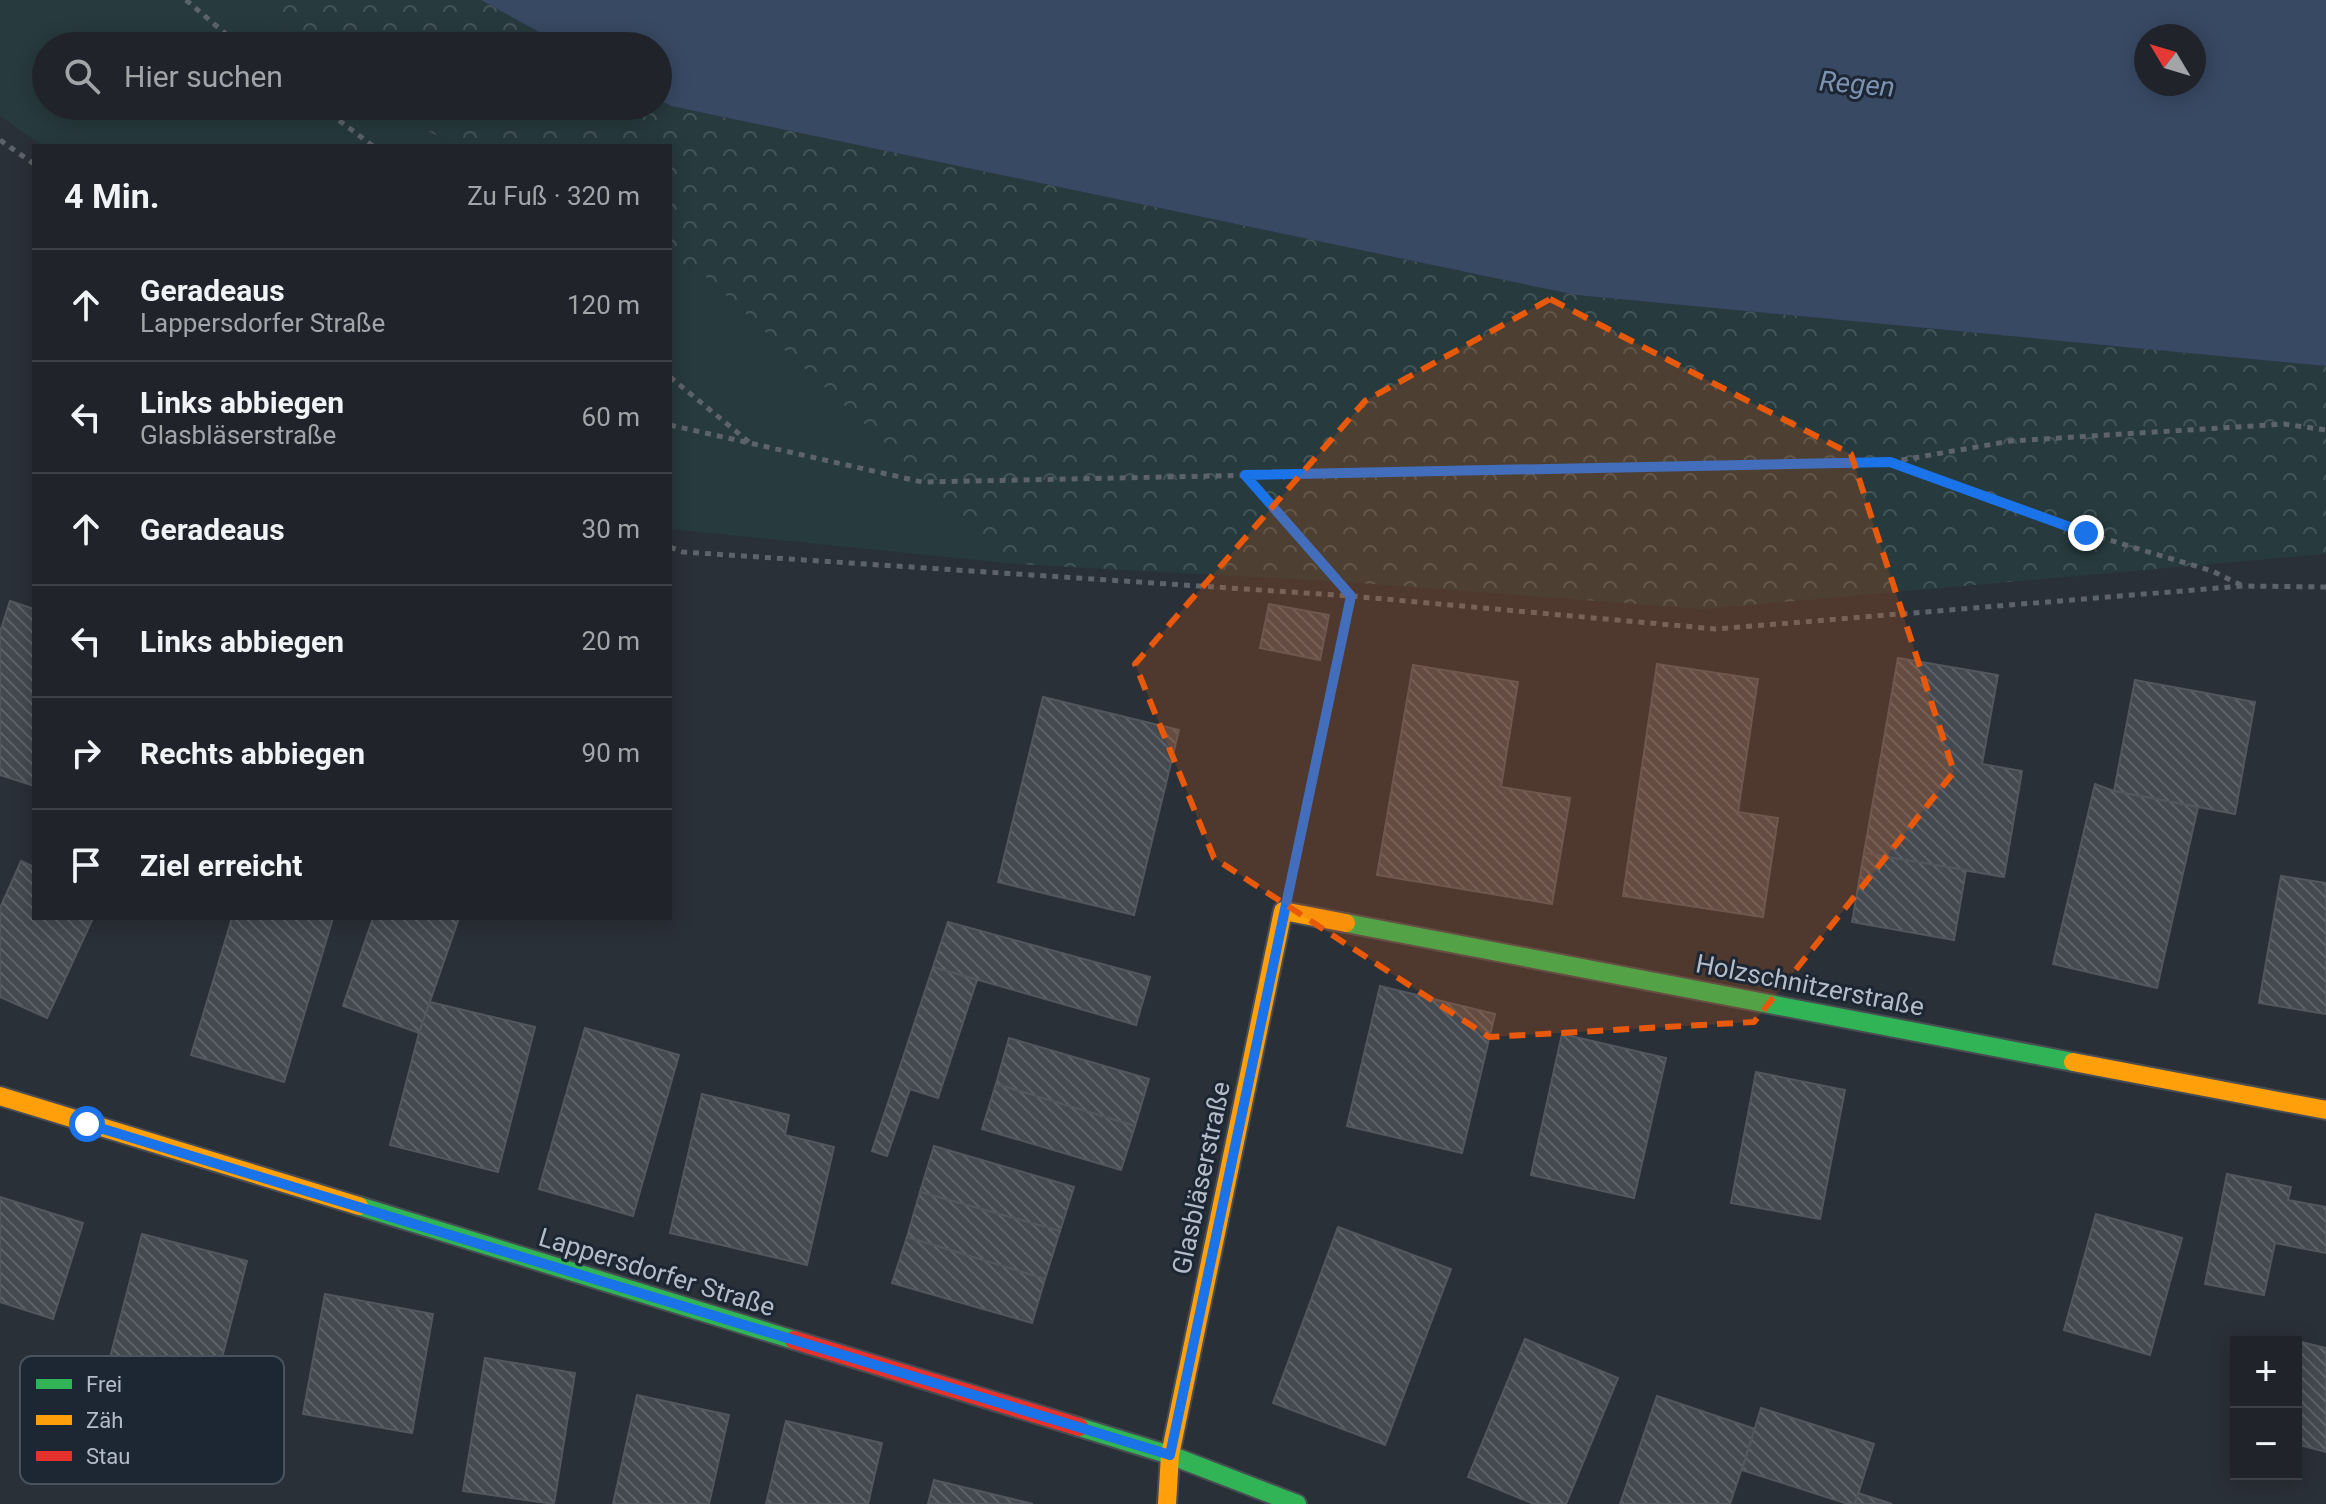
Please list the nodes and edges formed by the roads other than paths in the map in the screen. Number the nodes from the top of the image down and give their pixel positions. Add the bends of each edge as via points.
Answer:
1 (1283, 911) joint
2 (0, 1096) edge
3 (2326, 1110) edge
4 (1170, 1455) junction
5 (1167, 1504) edge
6 (1297, 1504) edge

1 - 3 street, Holzschnitzerstraße
1 - 4 street, Glasbläserstraße
2 - 4 street, Lappersdorfer Straße
4 - 5 street, Glasbläserstraße
4 - 6 street, Lappersdorfer Straße

